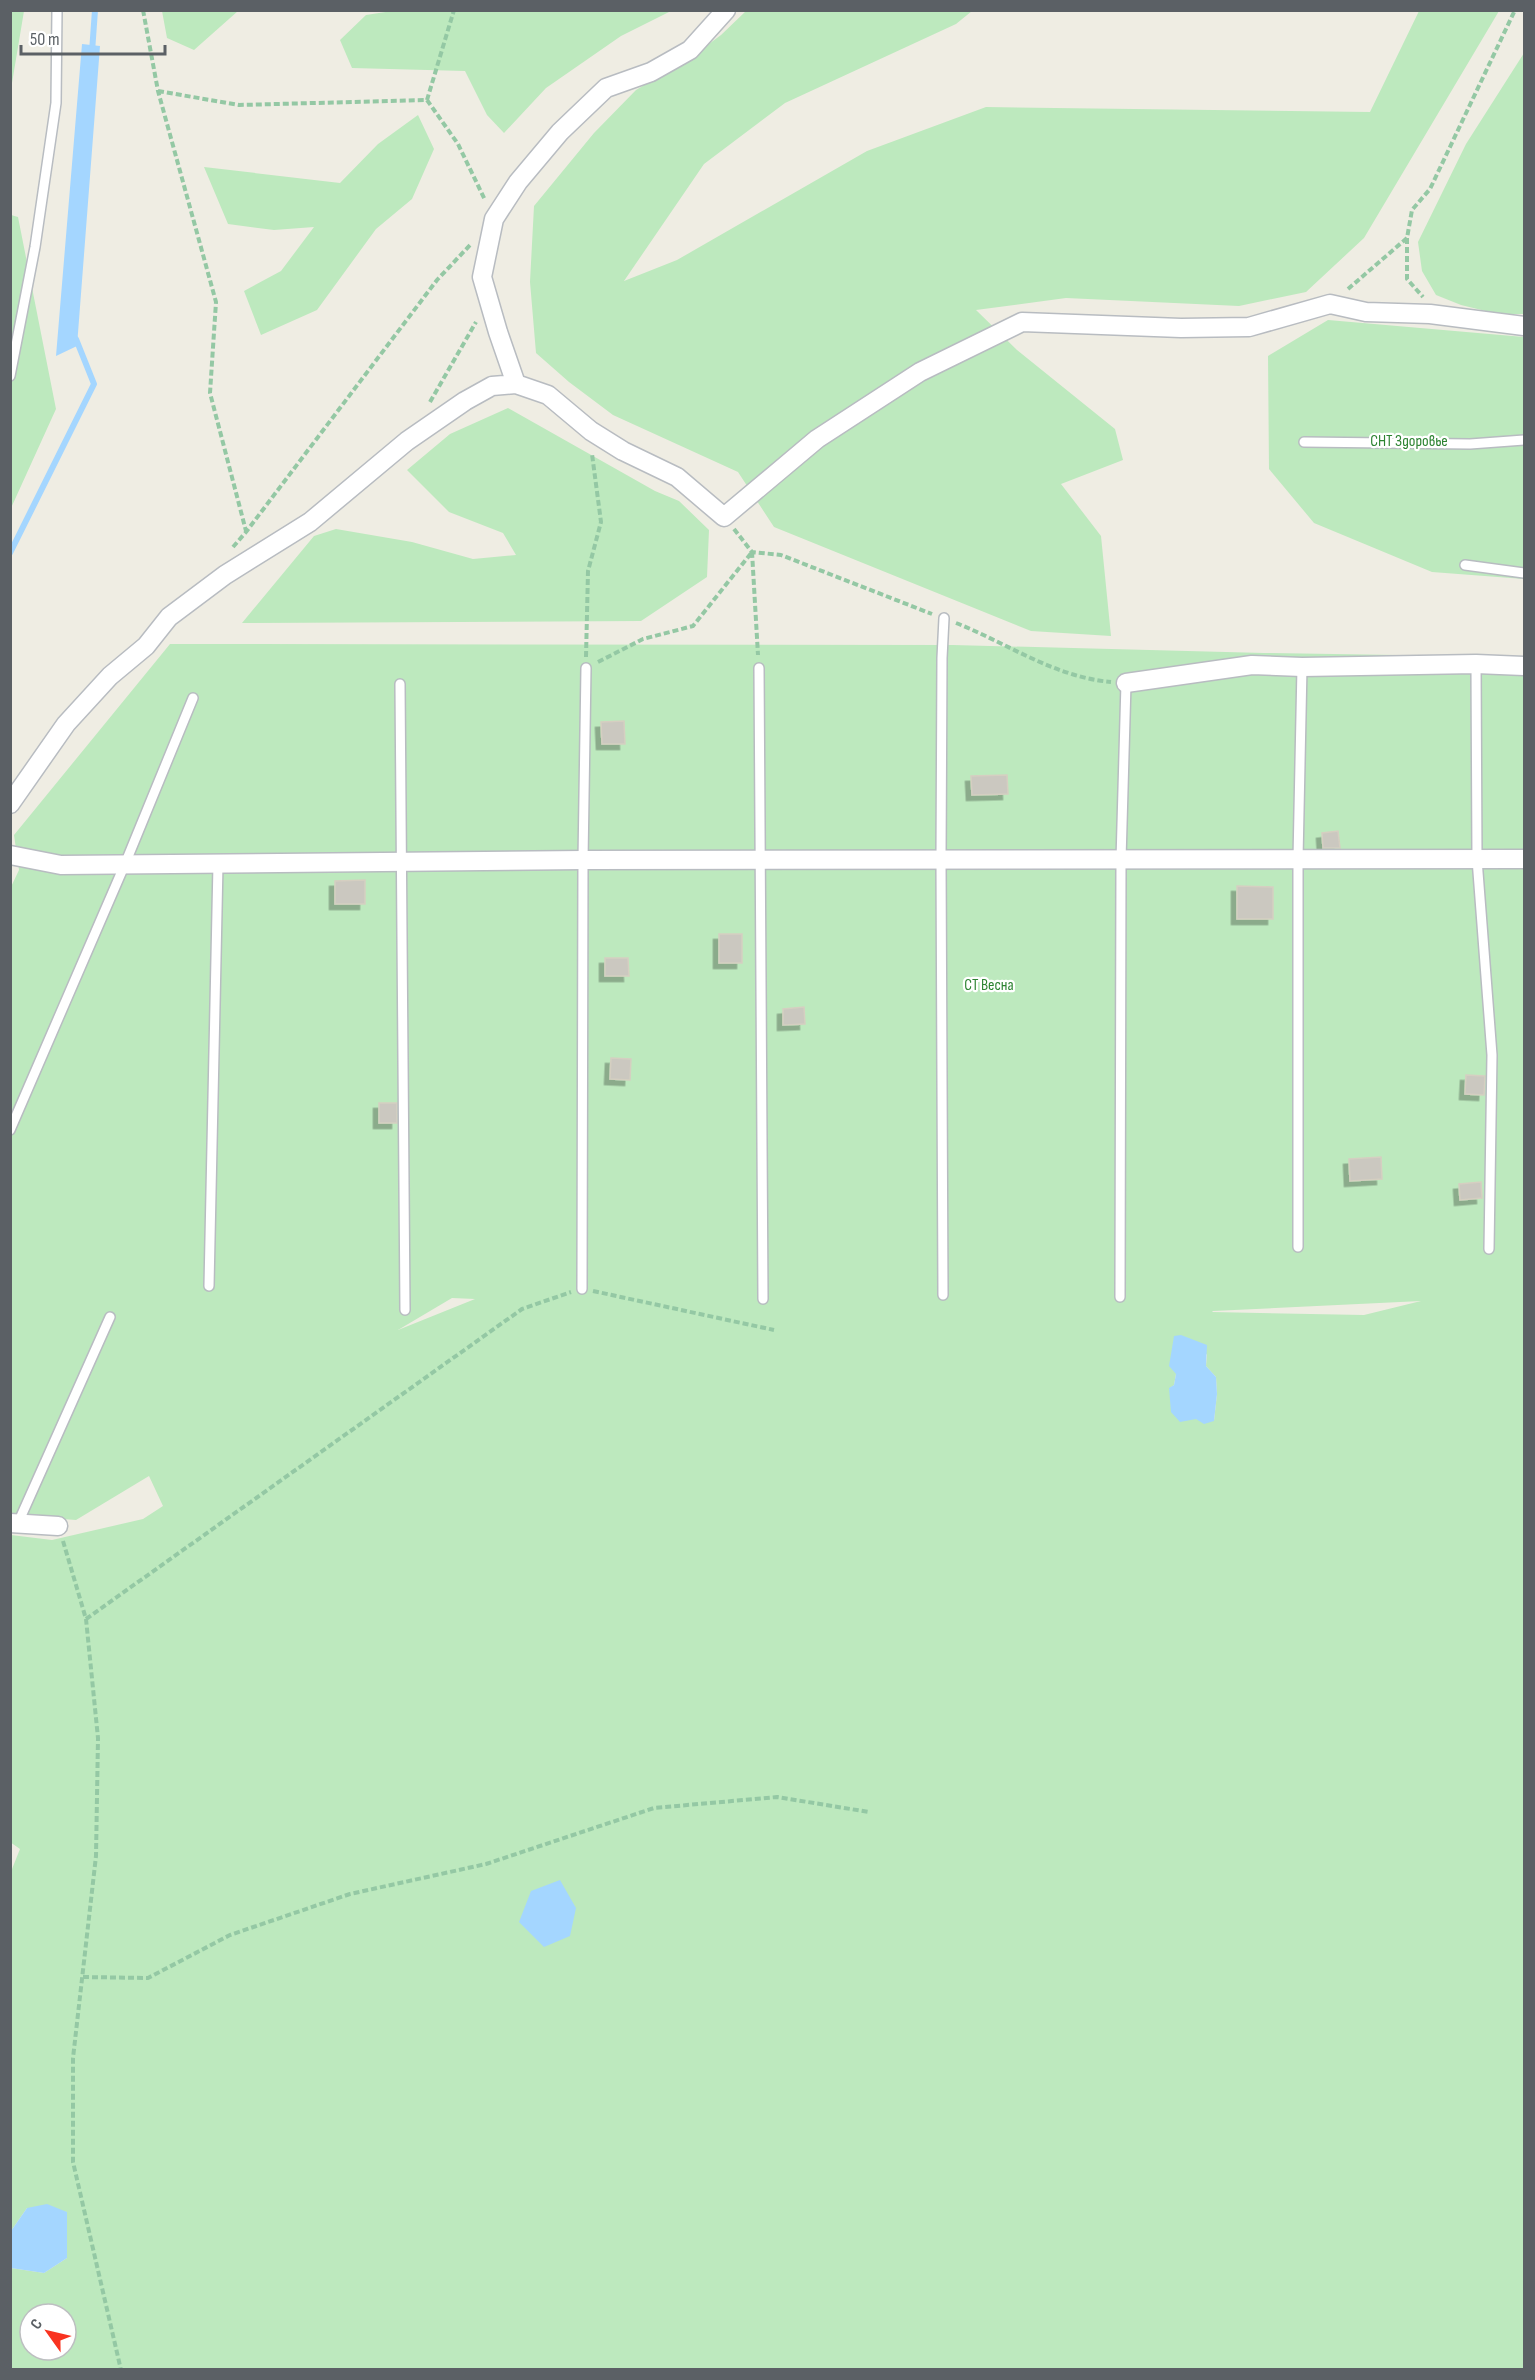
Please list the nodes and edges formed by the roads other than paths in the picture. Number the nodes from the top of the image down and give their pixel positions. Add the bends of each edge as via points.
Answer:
1 (57, 10) edge
2 (726, 10) edge
3 (1524, 326) edge
4 (10, 376) edge
5 (516, 384) junction
6 (1524, 440) edge
7 (1304, 442) dead end
8 (1465, 566) dead end
9 (1524, 573) edge
10 (944, 618) road end
11 (1476, 664) junction
12 (1524, 666) edge
13 (1302, 667) junction
14 (586, 668) road end
15 (759, 668) road end
16 (1125, 683) joint
17 (400, 684) dead end
18 (193, 698) dead end
19 (10, 804) edge
20 (10, 855) edge
21 (1477, 859) junction
22 (1524, 859) edge
23 (583, 860) junction
24 (1121, 860) junction
25 (1298, 860) junction
26 (762, 861) junction
27 (941, 861) junction
28 (403, 862) junction
29 (125, 864) junction
30 (218, 864) junction
31 (10, 1130) edge
32 (1298, 1247) dead end
33 (1489, 1249) dead end
34 (209, 1286) dead end
35 (582, 1289) road end
36 (943, 1295) dead end
37 (1120, 1297) dead end
38 (763, 1299) dead end
39 (405, 1310) dead end
40 (111, 1317) dead end
41 (14, 1523) edge
42 (58, 1526) road end

1 - 4 lane via 56,103 35,248
2 - 5 street via 690,50 651,72 606,88 560,132 518,182 494,219 482,277
3 - 5 street via 1439,315 1366,312 1330,304 1249,327 1022,322 920,372 817,439 724,517 677,477 591,431 548,395
5 - 19 street via 492,386 465,401 407,441 310,522 225,575 169,617 146,646 110,676 66,724
6 - 7 lane via 1470,444
8 - 9 lane
10 - 27 lane
11 - 12 street
11 - 13 street
11 - 21 lane
13 - 16 street via 1251,665
13 - 25 lane
14 - 23 lane
15 - 26 lane
16 - 24 lane
17 - 28 lane
18 - 29 lane
20 - 29 street via 61,865
21 - 22 street
21 - 25 street
21 - 33 lane via 1492,1055
23 - 26 street
23 - 28 street
23 - 35 lane
24 - 25 street
24 - 27 street
24 - 37 lane
25 - 32 lane
26 - 27 street
26 - 38 lane
27 - 36 lane
28 - 30 street
28 - 39 lane
29 - 30 street
29 - 31 lane
30 - 34 lane
40 - 41 lane
41 - 42 street

